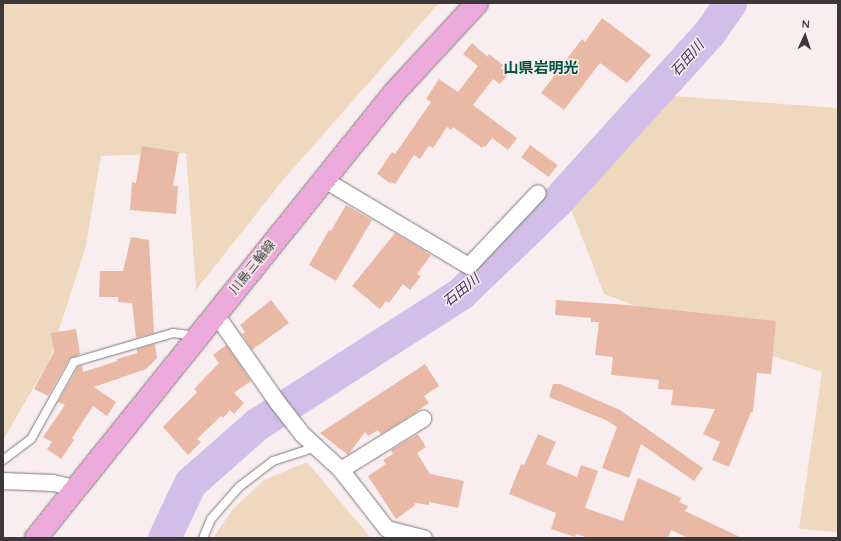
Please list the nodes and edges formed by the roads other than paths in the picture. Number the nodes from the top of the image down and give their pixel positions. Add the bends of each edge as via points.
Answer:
1 (477, 3) edge
2 (323, 179) junction
3 (538, 193) dead end
4 (215, 313) junction
5 (198, 336) junction
6 (423, 419) dead end
7 (317, 446) junction
8 (3, 460) edge
9 (341, 470) junction
10 (3, 481) edge
11 (75, 488) junction
12 (36, 538) edge
13 (203, 538) edge
14 (424, 538) edge

1 - 2 main road, 川島三輪線 via 394,93
2 - 3 street via 469,266
2 - 4 main road, 川島三輪線
4 - 5 main road, 川島三輪線
4 - 7 street via 278,403 302,434
5 - 8 lane via 173,333 74,362 31,439
5 - 11 main road, 川島三輪線
6 - 9 street
7 - 9 street
7 - 13 lane via 273,461 239,487 211,519
9 - 14 street via 387,529
10 - 11 street via 53,483
11 - 12 main road, 川島三輪線

